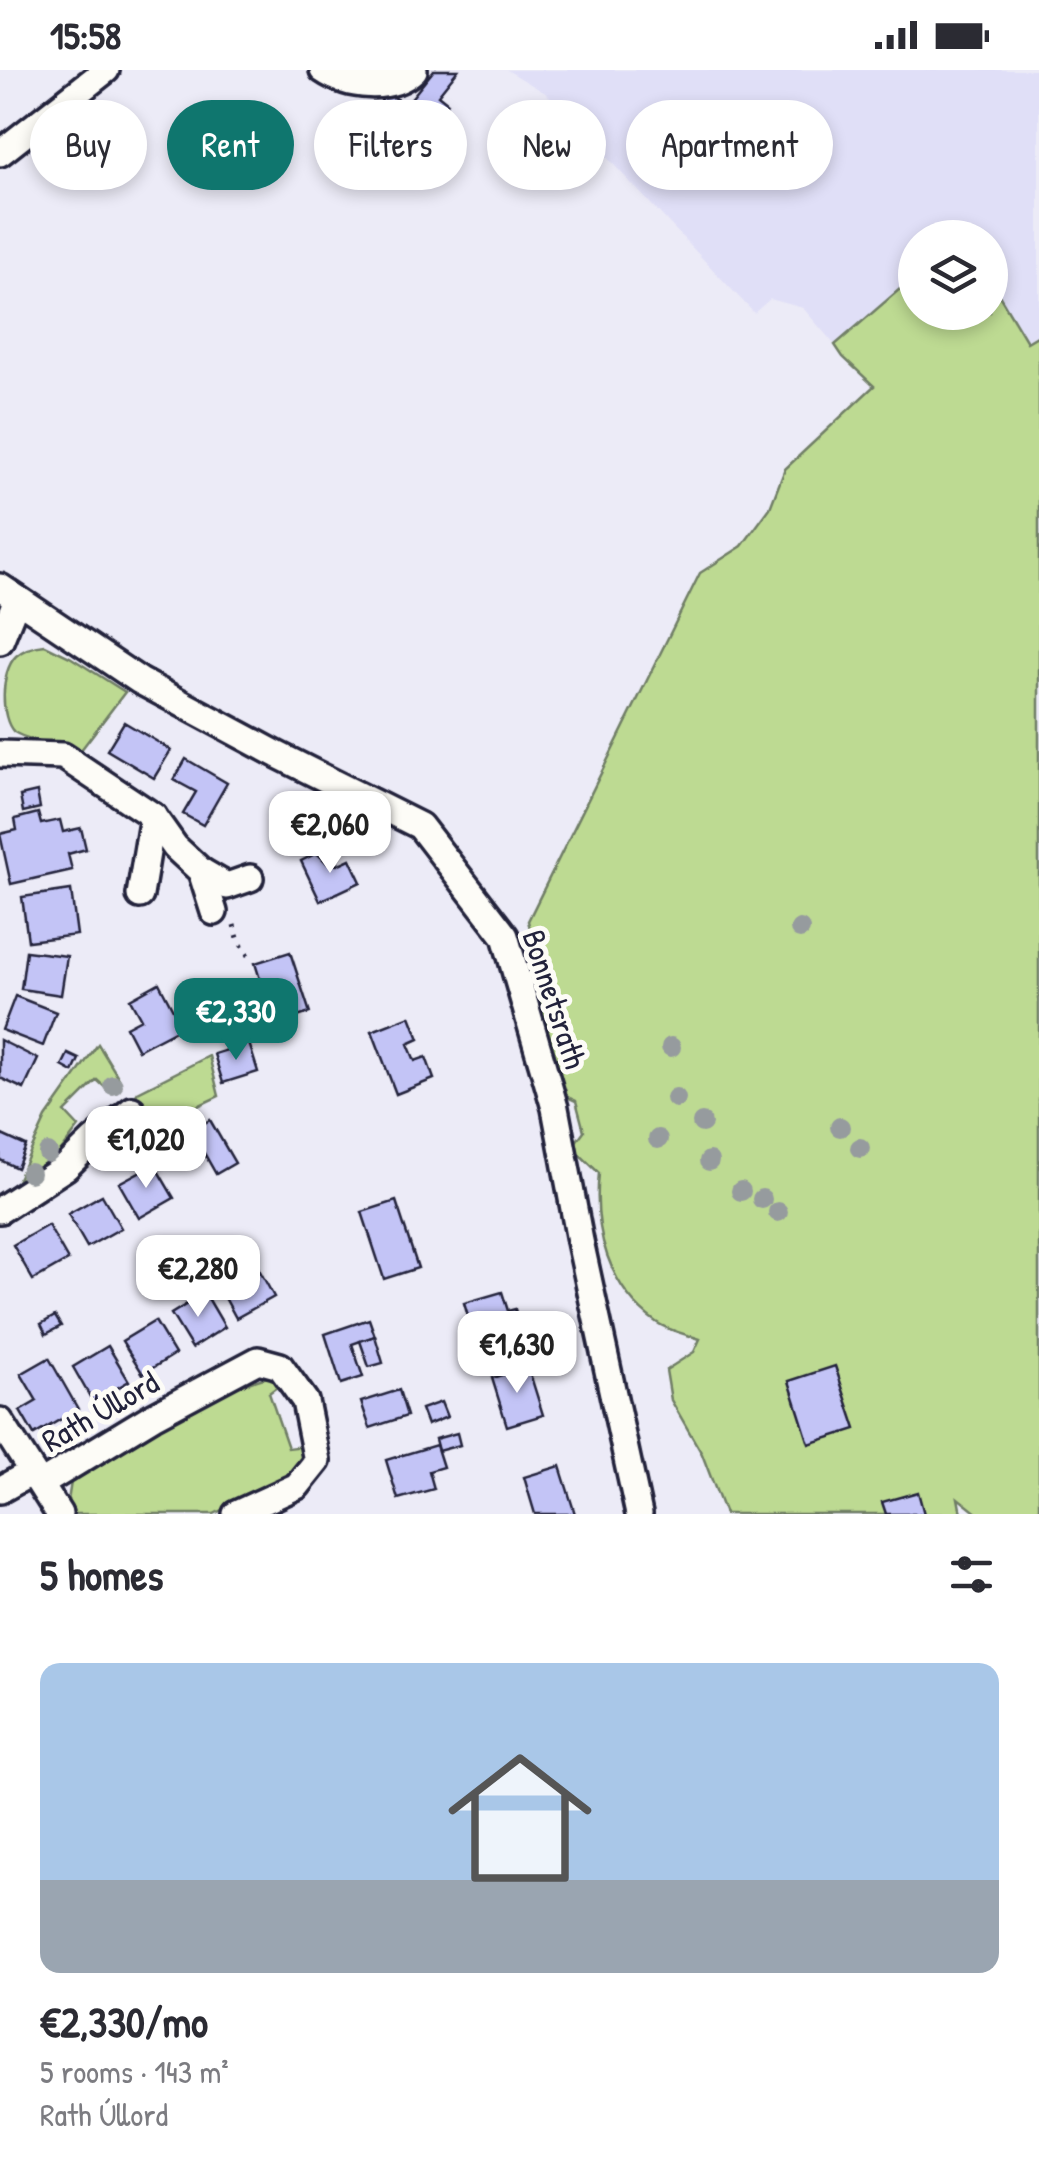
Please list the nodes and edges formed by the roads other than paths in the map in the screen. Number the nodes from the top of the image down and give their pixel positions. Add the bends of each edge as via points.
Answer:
1 (106, 70) edge
2 (324, 70) edge
3 (414, 70) edge
4 (0, 154) edge
5 (9, 593) edge
6 (0, 642) edge
7 (0, 754) edge
8 (153, 816) junction
9 (200, 872) junction
10 (250, 878) dead end
11 (140, 895) dead end
12 (214, 912) dead end
13 (132, 1110) dead end
14 (0, 1210) edge
15 (0, 1421) edge
16 (36, 1478) junction
17 (0, 1490) edge
18 (59, 1514) edge
19 (236, 1514) edge
20 (639, 1514) edge

1 - 4 street
2 - 3 street via 370,86
5 - 6 street
5 - 20 street, Bonnetsrath via 140,681 420,826 505,936 555,1108
7 - 8 street via 63,756
8 - 9 street
8 - 11 street
9 - 10 street via 227,886
9 - 12 street
13 - 14 street via 66,1167
15 - 16 street, Rath Úllord
16 - 17 street, Rath Úllord
16 - 18 street, Rath Úllord
16 - 19 street, Rath Úllord via 258,1360 280,1366 304,1401 317,1461 297,1486

